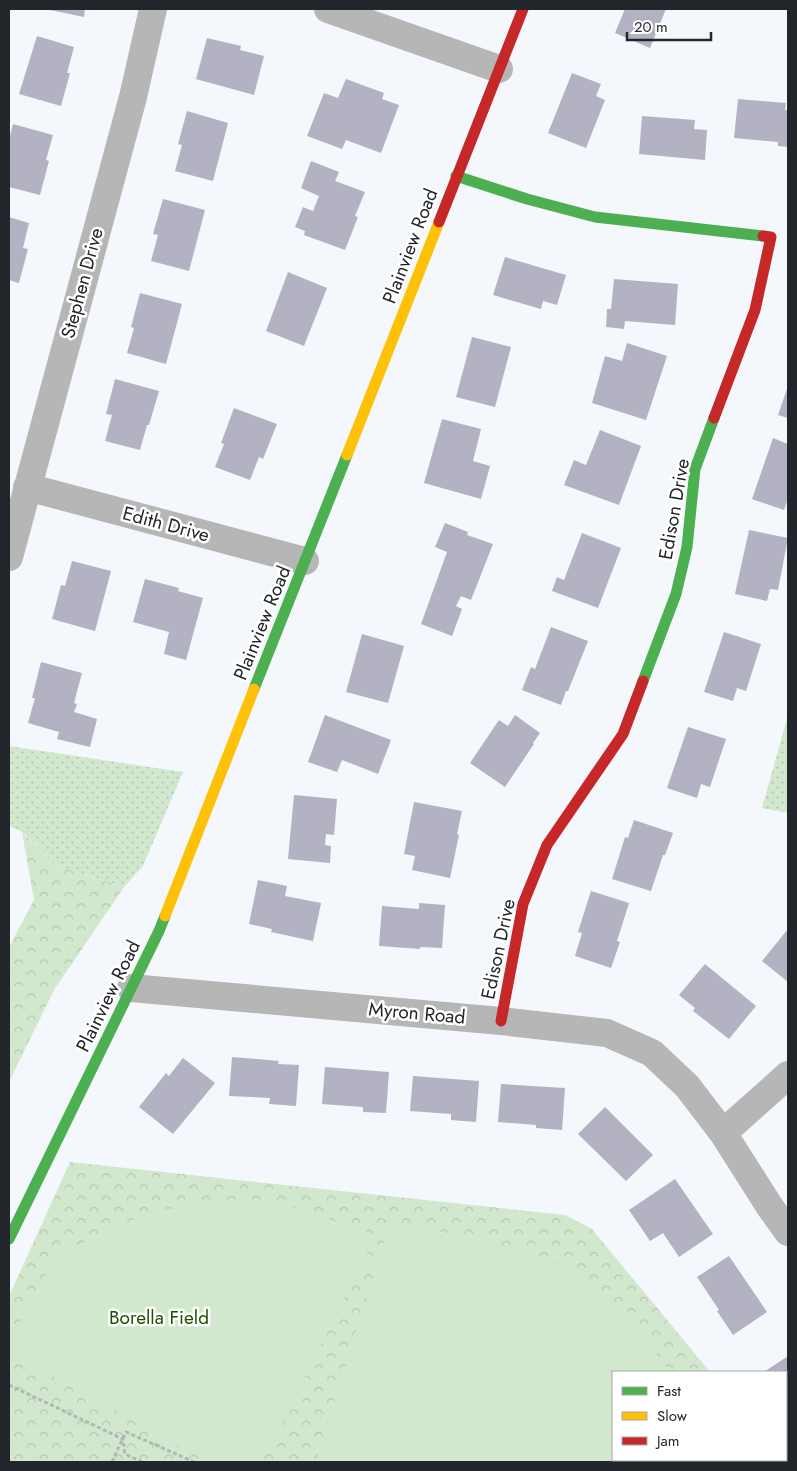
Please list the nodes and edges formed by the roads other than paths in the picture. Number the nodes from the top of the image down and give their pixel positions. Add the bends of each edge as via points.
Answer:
1 (152, 9) edge
2 (328, 9) edge
3 (524, 9) edge
4 (499, 69) junction
5 (456, 176) junction
6 (27, 487) junction
7 (9, 557) edge
8 (305, 561) junction
9 (131, 988) junction
10 (501, 1021) junction
11 (788, 1075) edge
12 (723, 1133) junction
13 (788, 1232) edge
14 (9, 1239) edge

1 - 6 street, Stephen Drive via 133,97
2 - 4 street
3 - 4 main road, Plainview Road
4 - 5 main road, Plainview Road
5 - 8 main road, Plainview Road
5 - 10 main road, Edison Drive via 595,217 771,237 755,310 695,469 687,548 676,594 623,734 547,845 523,904
6 - 7 street, Stephen Drive
6 - 8 street, Edith Drive
8 - 9 main road, Plainview Road via 159,931
9 - 10 street, Myron Road
9 - 14 main road, Plainview Road
10 - 12 street, Myron Road via 608,1033 652,1053 687,1086
11 - 12 street
12 - 13 street, Myron Road

